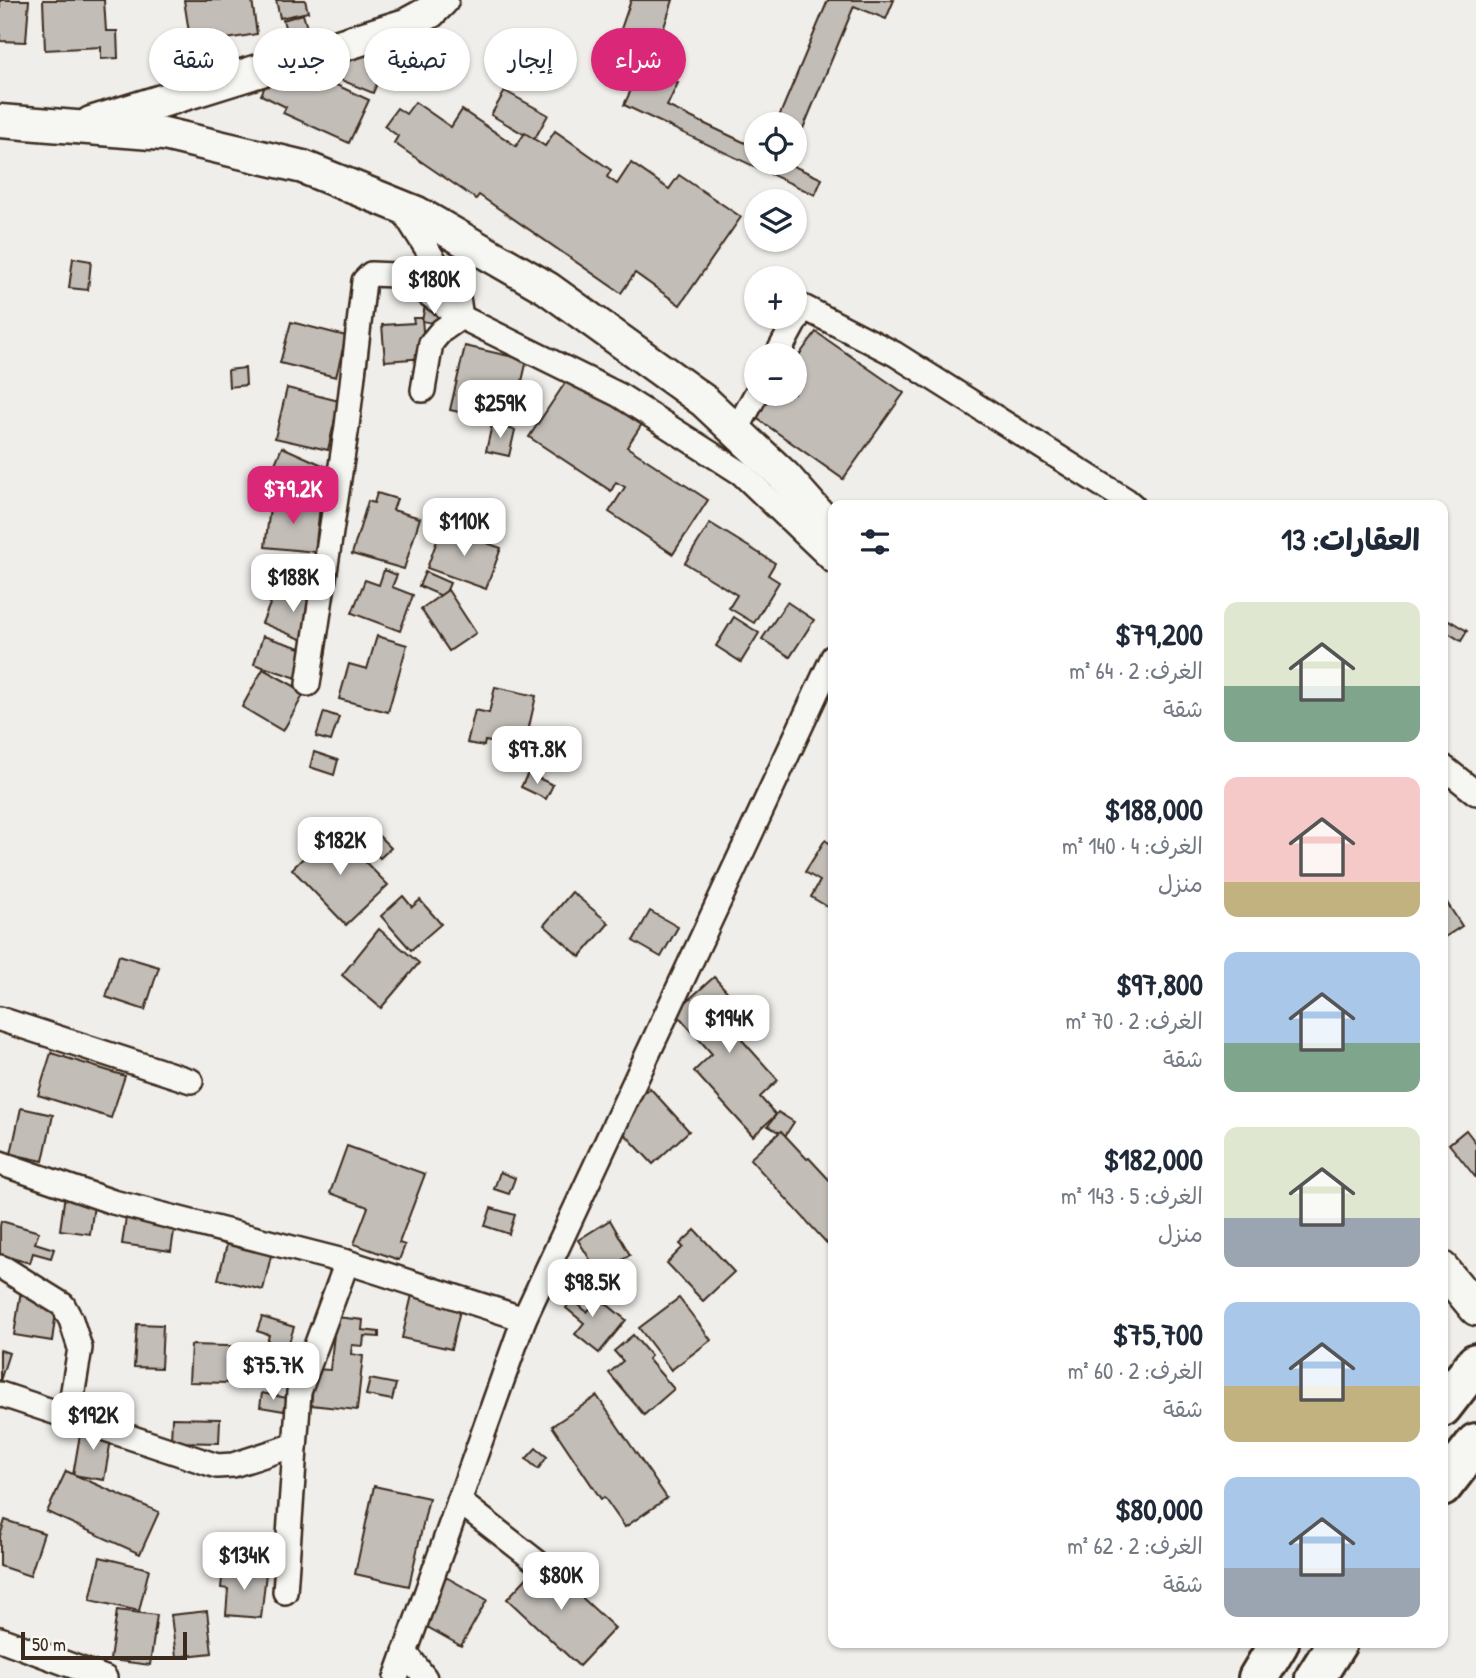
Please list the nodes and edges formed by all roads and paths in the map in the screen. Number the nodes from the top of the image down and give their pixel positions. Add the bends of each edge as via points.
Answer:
1 (442, 0) edge
2 (0, 121) edge
3 (76, 128) junction
4 (400, 206) junction
5 (461, 317) junction
6 (784, 343) edge
7 (423, 390) dead end
8 (750, 406) edge
9 (736, 431) junction
10 (1124, 500) edge
11 (828, 525) edge
12 (828, 556) edge
13 (828, 668) edge
14 (307, 684) dead end
15 (1448, 771) edge
16 (1476, 793) edge
17 (0, 1019) edge
18 (191, 1081) dead end
19 (0, 1163) edge
20 (347, 1262) junction
21 (0, 1267) edge
22 (1448, 1275) edge
23 (1476, 1309) edge
24 (524, 1319) junction
25 (1476, 1363) edge
26 (0, 1394) edge
27 (1448, 1399) edge
28 (69, 1415) junction
29 (295, 1445) junction
30 (459, 1501) junction
31 (537, 1562) dead end
32 (285, 1592) dead end
33 (0, 1639) edge
34 (1276, 1648) edge
35 (1333, 1648) edge
36 (405, 1653) junction
37 (105, 1678) edge
38 (396, 1678) edge
39 (425, 1678) edge
40 (1258, 1678) edge
41 (1315, 1678) edge

1 - 3 main road via 406,25
2 - 3 main road
3 - 4 main road via 164,134 303,167
4 - 5 street via 458,298
4 - 9 main road via 547,288 704,401
5 - 7 street via 431,343
5 - 12 street via 619,395 741,473
5 - 14 street via 395,275 371,274 364,281
6 - 10 street via 803,307 895,354
8 - 9 street
9 - 11 main road
13 - 24 street
15 - 16 street
17 - 18 street
19 - 20 street via 113,1202
20 - 24 street
20 - 29 street via 299,1392
21 - 28 street via 63,1305 71,1320 80,1348
22 - 23 main road
24 - 30 street
25 - 27 highway
26 - 28 street
28 - 29 street via 216,1466
29 - 32 street
30 - 31 street
30 - 36 street
33 - 37 street
34 - 40 highway
35 - 41 highway
36 - 38 street
36 - 39 street

